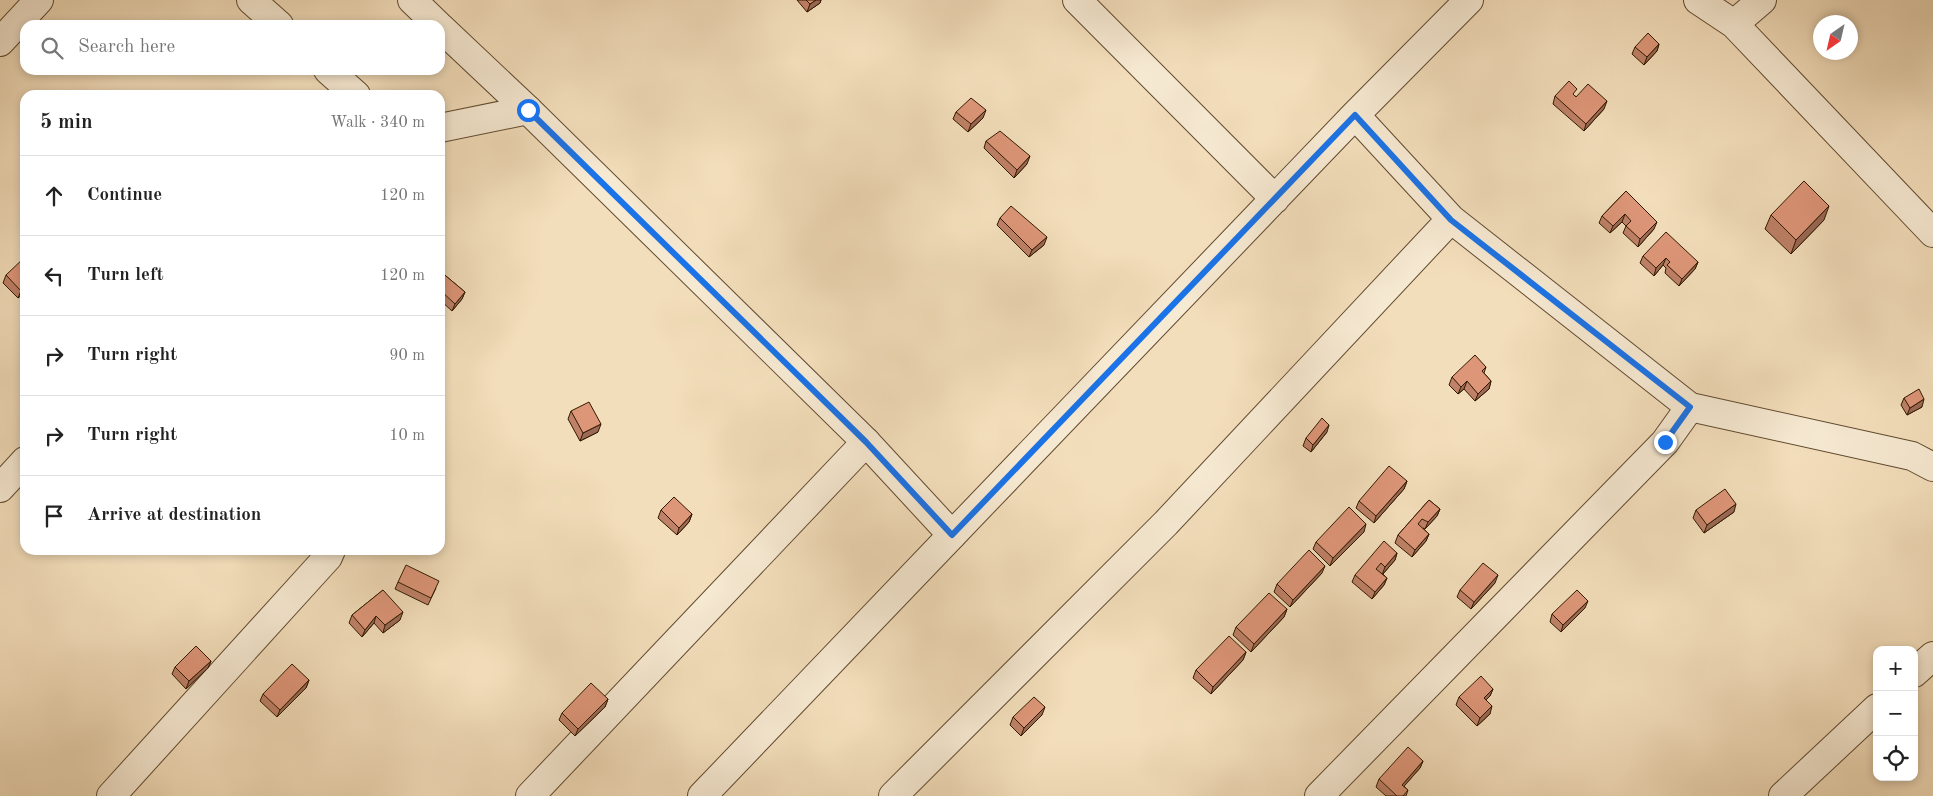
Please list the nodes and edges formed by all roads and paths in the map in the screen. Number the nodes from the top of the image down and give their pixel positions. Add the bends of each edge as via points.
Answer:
1 (38, 0) edge
2 (251, 0) edge
3 (412, 0) edge
4 (1077, 0) edge
5 (1469, 0) edge
6 (1698, 0) edge
7 (1762, 0) edge
8 (273, 20) edge
9 (433, 20) edge
10 (1734, 24) junction
11 (445, 32) edge
12 (0, 42) edge
13 (334, 75) edge
14 (350, 90) edge
15 (528, 110) junction
16 (1355, 115) junction
17 (445, 127) edge
18 (1275, 199) junction
19 (1451, 220) junction
20 (1933, 233) edge
21 (1690, 407) junction
22 (866, 442) junction
23 (20, 466) edge
24 (1933, 467) edge
25 (0, 488) edge
26 (952, 535) junction
27 (329, 555) edge
28 (1933, 656) edge
29 (1918, 669) edge
30 (1873, 712) edge
31 (111, 796) edge
32 (530, 796) edge
33 (702, 796) edge
34 (893, 796) edge
35 (1319, 796) edge
36 (1783, 796) edge

1 - 12 street
2 - 8 street
3 - 9 street
4 - 18 street
5 - 16 street
6 - 10 street
7 - 10 street
10 - 20 street
11 - 15 street
13 - 14 street
15 - 17 street
15 - 22 street
16 - 18 street
16 - 19 street
18 - 26 street
19 - 21 street
19 - 34 street via 1166,523
21 - 24 street via 1912,456
21 - 35 street via 1665,442
22 - 26 street
22 - 32 street
23 - 25 street
26 - 33 street
27 - 31 street
28 - 29 street
30 - 36 street

